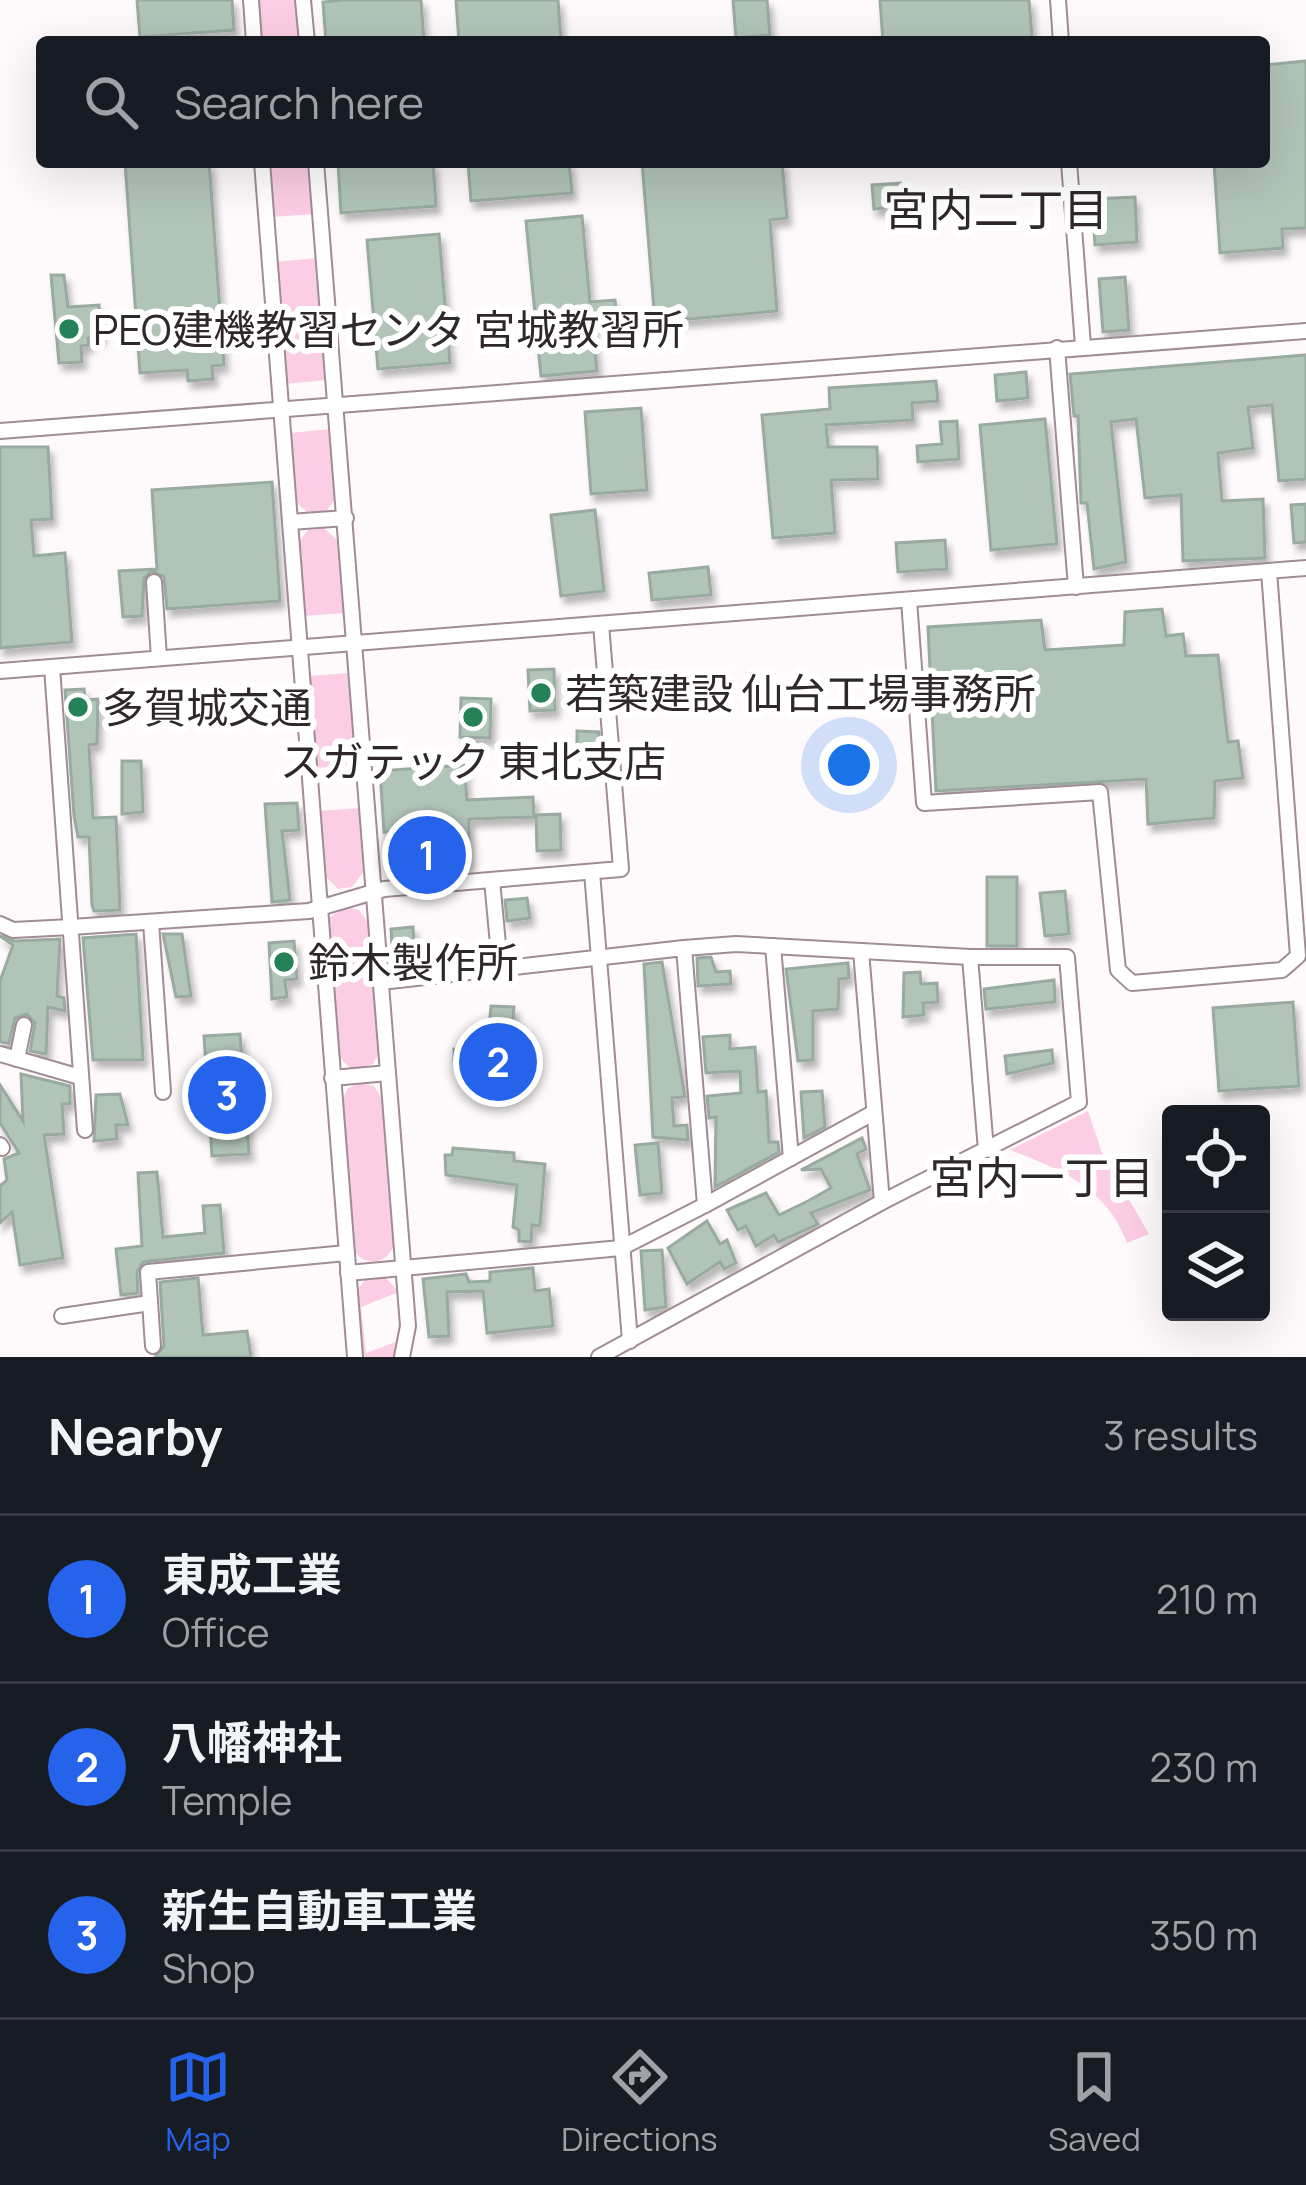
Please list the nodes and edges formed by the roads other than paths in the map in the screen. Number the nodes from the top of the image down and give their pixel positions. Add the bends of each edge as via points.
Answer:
1 (251, 0) edge
2 (303, 0) edge
3 (1058, 0) edge
4 (254, 36) edge
5 (306, 36) edge
6 (1060, 36) edge
7 (262, 168) edge
8 (316, 168) edge
9 (1070, 168) edge
10 (1306, 331) edge
11 (1083, 346) junction
12 (1057, 348) junction
13 (336, 405) junction
14 (280, 410) junction
15 (0, 430) edge
16 (346, 518) junction
17 (290, 523) junction
18 (1306, 568) edge
19 (1269, 571) junction
20 (154, 582) dead end
21 (1076, 587) junction
22 (909, 600) junction
23 (602, 624) junction
24 (356, 643) junction
25 (299, 647) junction
26 (159, 658) junction
27 (52, 667) junction
28 (0, 671) edge
29 (592, 872) junction
30 (492, 880) junction
31 (373, 891) junction
32 (319, 909) junction
33 (151, 922) junction
34 (0, 924) edge
35 (71, 928) junction
36 (773, 946) junction
37 (684, 948) junction
38 (861, 951) junction
39 (598, 956) junction
40 (970, 957) junction
41 (500, 966) junction
42 (381, 982) junction
43 (24, 1025) dead end
44 (0, 1054) edge
45 (17, 1059) junction
46 (388, 1073) junction
47 (80, 1077) junction
48 (332, 1078) junction
49 (163, 1092) dead end
50 (873, 1113) junction
51 (85, 1130) dead end
52 (986, 1150) junction
53 (791, 1158) junction
54 (882, 1202) junction
55 (705, 1205) junction
56 (621, 1248) junction
57 (346, 1253) junction
58 (403, 1266) junction
59 (348, 1273) junction
60 (150, 1303) junction
61 (62, 1316) dead end
62 (630, 1341) junction
63 (153, 1346) dead end
64 (355, 1357) edge
65 (402, 1357) edge
66 (599, 1357) edge

1 - 4 street
2 - 5 street
3 - 6 street
7 - 14 street
8 - 13 street
9 - 11 street
10 - 11 street
11 - 12 street
12 - 13 street
12 - 21 street
13 - 14 street
13 - 16 street
14 - 15 street
14 - 17 street
16 - 17 street
16 - 24 street
17 - 25 street
18 - 19 street
19 - 21 street
19 - 22 street via 1298,956 1282,970 1132,983 1118,970 1100,792 925,803
20 - 26 street
21 - 22 street
22 - 23 street
23 - 24 street
23 - 29 street via 621,869
24 - 25 street
24 - 31 street
25 - 26 street
25 - 32 street
26 - 27 street
27 - 28 street
27 - 35 street
29 - 30 street
29 - 39 street
30 - 31 street
30 - 41 street
31 - 32 street
31 - 42 street
32 - 33 street
32 - 48 street
33 - 35 street
33 - 49 street
34 - 35 street
35 - 47 street
36 - 37 street
36 - 38 street
36 - 53 street
37 - 39 street
37 - 55 street
38 - 40 street
38 - 50 street
39 - 41 street
39 - 56 street
40 - 52 street
40 - 52 street via 1067,957 1079,1102
41 - 42 street
42 - 46 street
43 - 45 street
44 - 45 street
45 - 47 street
46 - 48 street
46 - 58 street
47 - 51 street
48 - 57 street
50 - 53 street
50 - 54 street
52 - 54 street
53 - 55 street
54 - 62 street
55 - 56 street
56 - 58 street
56 - 62 street
57 - 59 street
57 - 60 street via 148,1273
58 - 59 street
58 - 65 street
59 - 64 street
60 - 61 street
60 - 63 street
62 - 66 street

